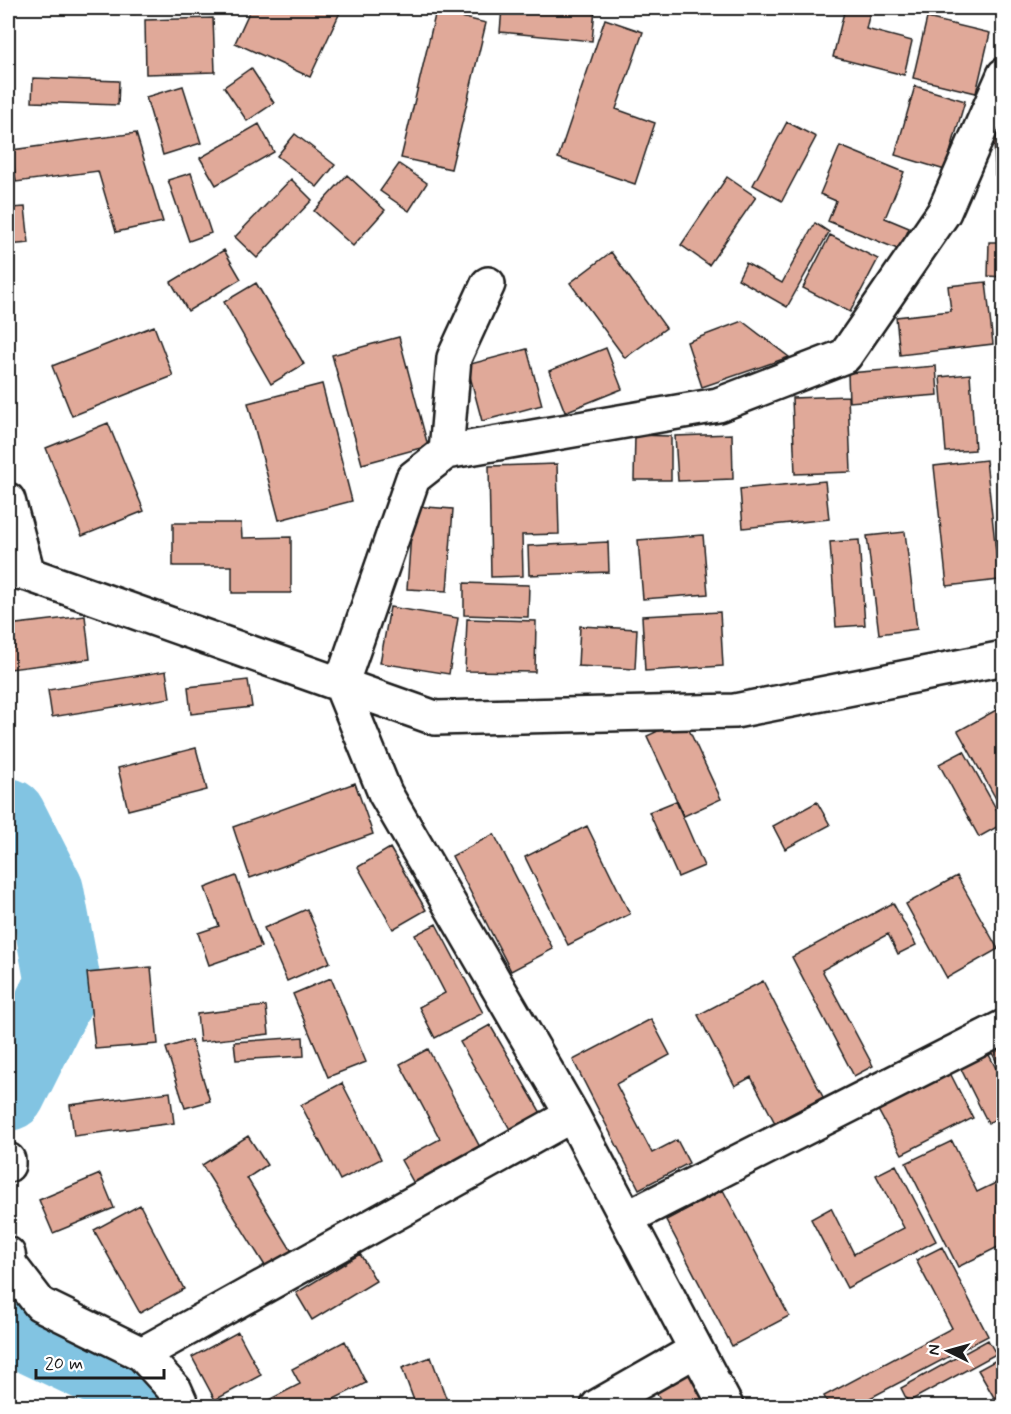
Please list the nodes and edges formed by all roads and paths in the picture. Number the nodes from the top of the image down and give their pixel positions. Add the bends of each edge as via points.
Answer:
1 (1004, 75) edge
2 (488, 284) dead end
3 (446, 452) junction
4 (8, 500) edge
5 (18, 572) edge
6 (1004, 658) edge
7 (341, 686) junction
8 (1004, 1027) edge
9 (572, 1115) junction
10 (8, 1160) edge
11 (8, 1165) edge
12 (627, 1218) junction
13 (8, 1254) edge
14 (696, 1350) junction
15 (142, 1354) junction
16 (182, 1407) edge
17 (598, 1407) edge
18 (726, 1407) edge

1 - 3 street via 944,213 845,356 718,405
2 - 3 street via 454,358
3 - 7 street via 413,478
4 - 5 street
5 - 7 street
6 - 7 street via 735,711 435,718
7 - 9 street via 386,794
8 - 12 street
9 - 12 street
9 - 15 street
10 - 11 street
12 - 14 street
13 - 15 street via 10,1265 40,1304
14 - 17 street
14 - 18 street
15 - 16 street via 175,1390

